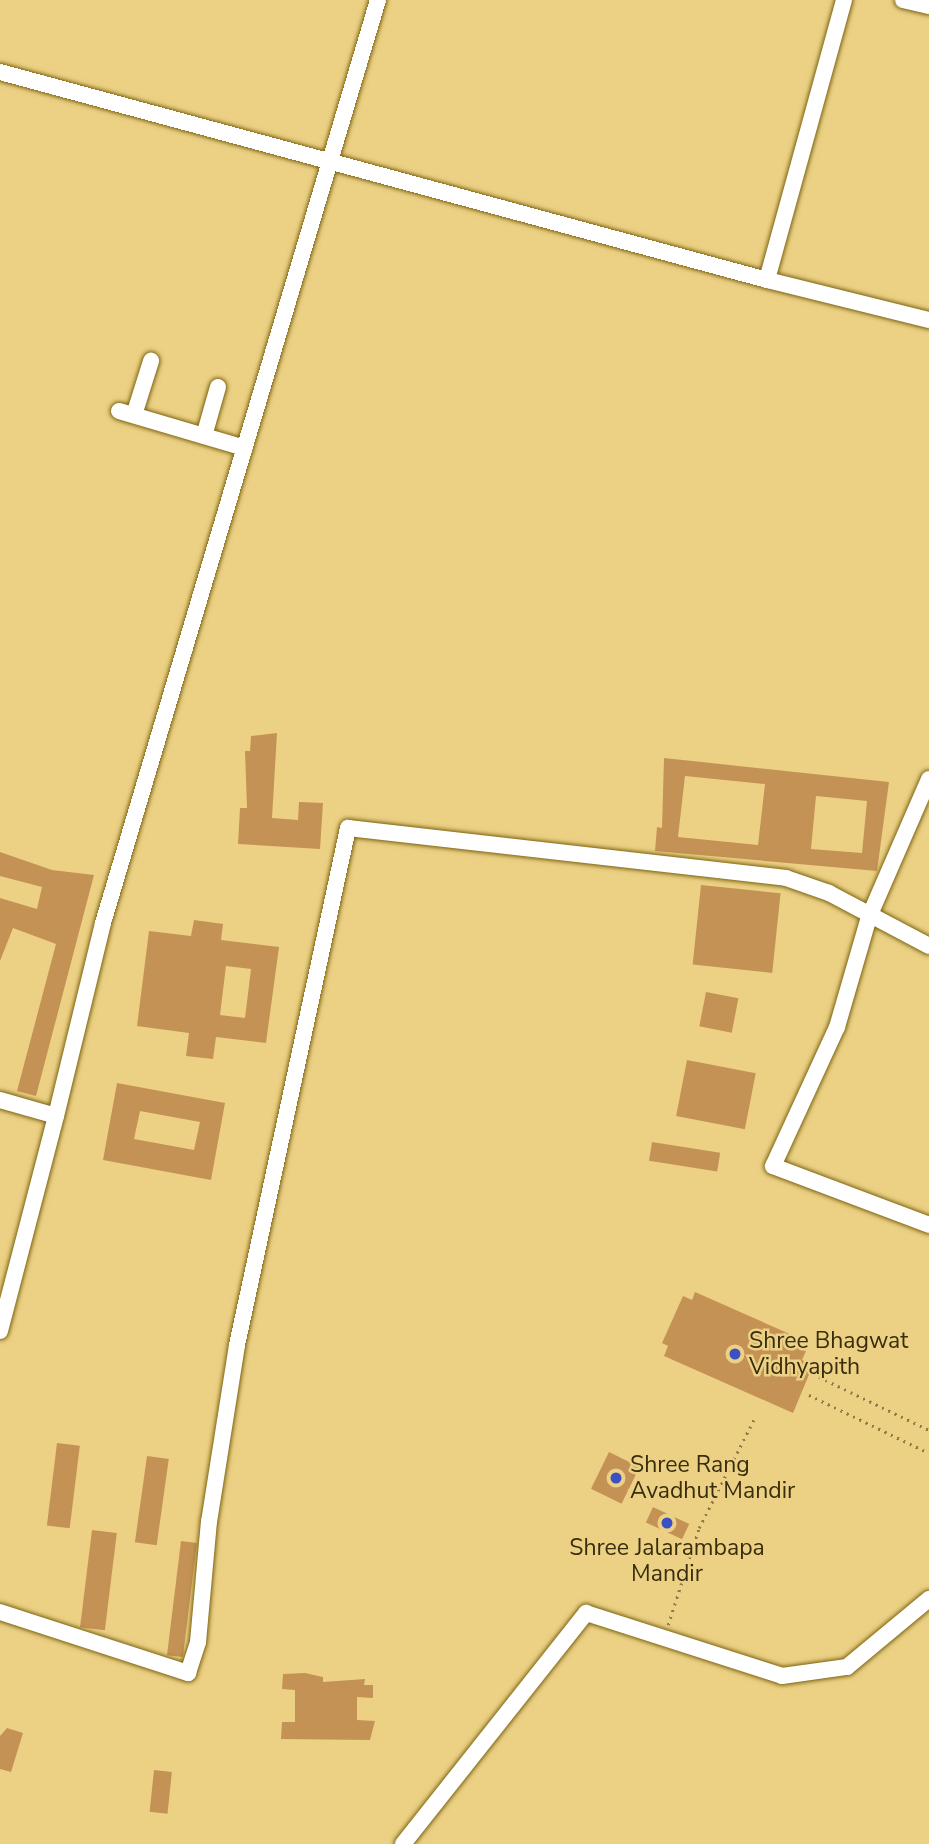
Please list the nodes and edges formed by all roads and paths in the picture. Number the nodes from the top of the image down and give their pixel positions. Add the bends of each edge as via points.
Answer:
1 (378, 0) edge
2 (844, 0) edge
3 (903, 0) edge
4 (929, 6) edge
5 (0, 72) edge
6 (332, 162) junction
7 (767, 280) junction
8 (929, 320) edge
9 (151, 361) dead end
10 (218, 387) dead end
11 (204, 436) junction
12 (245, 448) junction
13 (929, 779) edge
14 (869, 917) junction
15 (929, 946) edge
16 (0, 1100) edge
17 (56, 1116) junction
18 (929, 1225) edge
19 (0, 1331) edge
20 (819, 1377) dead end
21 (810, 1395) dead end
22 (754, 1419) dead end
23 (929, 1430) edge
24 (929, 1453) edge
25 (929, 1599) edge
26 (0, 1612) edge
27 (664, 1638) junction
28 (403, 1844) edge

1 - 6 street
2 - 7 street
3 - 4 street
5 - 6 street
6 - 7 street
6 - 12 street
7 - 8 street
9 - 11 street via 127,413
10 - 11 street
11 - 12 street
12 - 17 street via 103,923
13 - 14 street
14 - 15 street
14 - 18 street via 837,1027 773,1167
14 - 26 street via 829,894 786,878 348,828 237,1345 209,1522 198,1642 188,1673
16 - 17 street
17 - 19 street
20 - 23 path
21 - 24 path
22 - 27 path via 699,1528
25 - 27 street via 847,1667 782,1676
27 - 28 street via 586,1613

